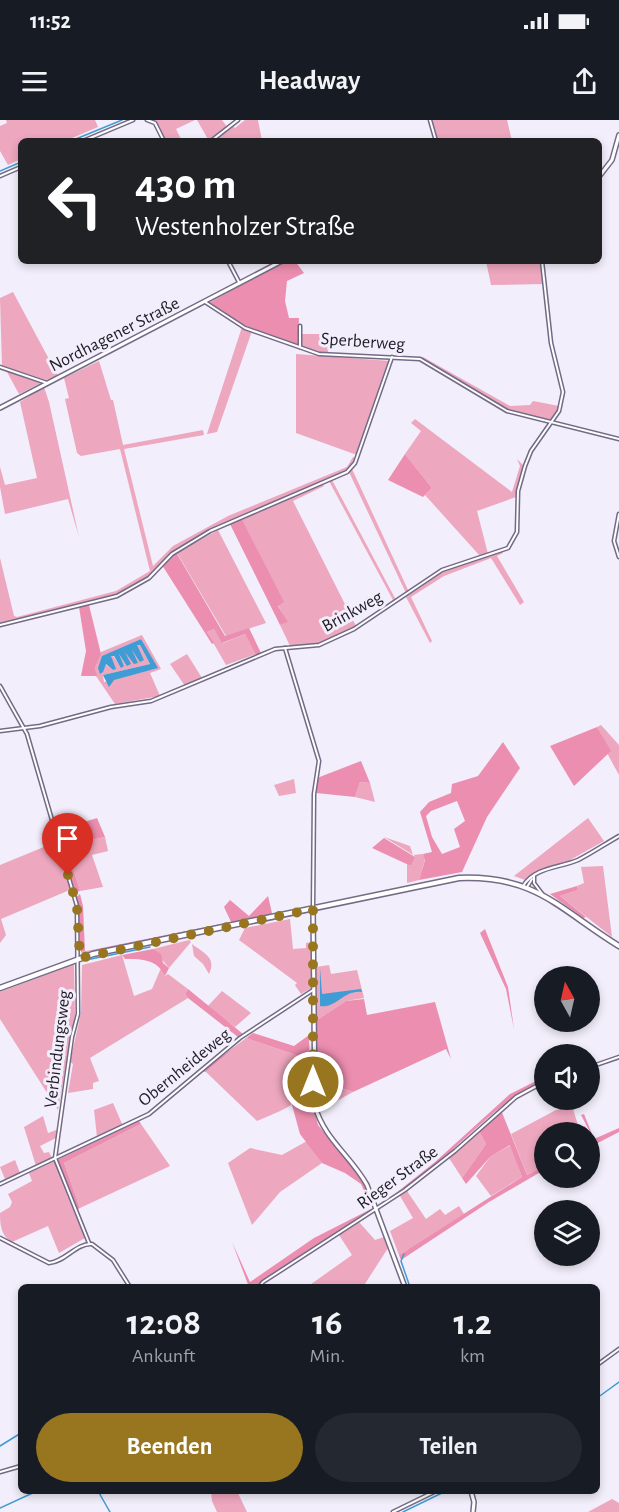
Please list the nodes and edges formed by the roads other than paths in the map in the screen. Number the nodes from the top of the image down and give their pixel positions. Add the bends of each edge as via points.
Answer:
1 (133, 120) edge
2 (147, 120) edge
3 (238, 120) edge
4 (430, 120) edge
5 (619, 135) edge
6 (90, 138) edge
7 (162, 138) edge
8 (215, 138) edge
9 (435, 138) edge
10 (18, 168) edge
11 (602, 173) edge
12 (0, 176) edge
13 (230, 264) edge
14 (276, 264) edge
15 (542, 264) edge
16 (240, 283) junction
17 (205, 302) junction
18 (300, 326) dead end
19 (300, 347) junction
20 (392, 357) junction
21 (0, 367) edge
22 (47, 383) junction
23 (0, 408) edge
24 (553, 423) junction
25 (619, 439) edge
26 (619, 514) edge
27 (619, 557) edge
28 (0, 625) edge
29 (285, 648) junction
30 (0, 687) edge
31 (25, 729) junction
32 (0, 731) edge
33 (619, 836) edge
34 (534, 875) junction
35 (525, 886) junction
36 (543, 895) junction
37 (313, 909) junction
38 (619, 946) edge
39 (80, 958) junction
40 (0, 988) edge
41 (313, 990) junction
42 (619, 1056) edge
43 (600, 1063) edge
44 (534, 1087) edge
45 (56, 1158) junction
46 (0, 1184) edge
47 (377, 1210) junction
48 (0, 1238) edge
49 (89, 1243) junction
50 (128, 1284) edge
51 (263, 1284) edge
52 (404, 1284) edge
53 (619, 1350) edge
54 (600, 1363) edge
55 (18, 1467) edge
56 (0, 1472) edge
57 (430, 1494) edge
58 (472, 1494) edge
59 (393, 1512) edge
60 (473, 1512) edge

1 - 6 street
2 - 7 street via 154,123
3 - 8 street
4 - 9 street
5 - 11 street via 612,160
10 - 12 street
13 - 16 street
14 - 16 street, Nordhagener Straße
15 - 24 street, Brinkweg via 551,343 563,392
16 - 17 street, Nordhagener Straße
17 - 19 street, Sperberweg via 245,328
17 - 22 street, Nordhagener Straße
18 - 19 street
19 - 20 street, Sperberweg via 319,354
20 - 24 street, Sperberweg via 420,359 507,411
20 - 28 street via 355,463 347,472 206,533 172,554 149,578 117,596
21 - 22 street
22 - 23 street, Nordhagener Straße
24 - 25 street
24 - 29 street, Brinkweg via 531,451 525,466 518,491 517,532 508,548 442,570 346,634 319,645
26 - 27 street via 614,540
29 - 31 street, Brinkweg via 254,657 151,701 111,706
29 - 37 street via 319,761 314,794
30 - 31 street, Verbindungsweg
31 - 32 street, Brinkweg
31 - 39 street, Verbindungsweg via 77,906
33 - 34 street via 574,861
34 - 35 street
34 - 36 street via 534,883
35 - 36 main road
35 - 37 main road via 496,878 459,878
36 - 38 main road
37 - 39 main road
37 - 41 street
39 - 40 main road
39 - 45 street, Verbindungsweg via 78,1014
41 - 45 street, Obernheideweg via 240,1038 149,1114
41 - 47 street via 313,1096 318,1116 325,1133 360,1173
42 - 43 street
44 - 47 street, Rieger Straße via 516,1097 455,1151
45 - 46 street, Obernheideweg
45 - 49 street, Verbindungsweg
47 - 51 street, Rieger Straße via 299,1257
47 - 52 street
48 - 49 street via 49,1263
49 - 50 street via 113,1260
53 - 54 street
55 - 56 street
57 - 59 street
58 - 60 street

